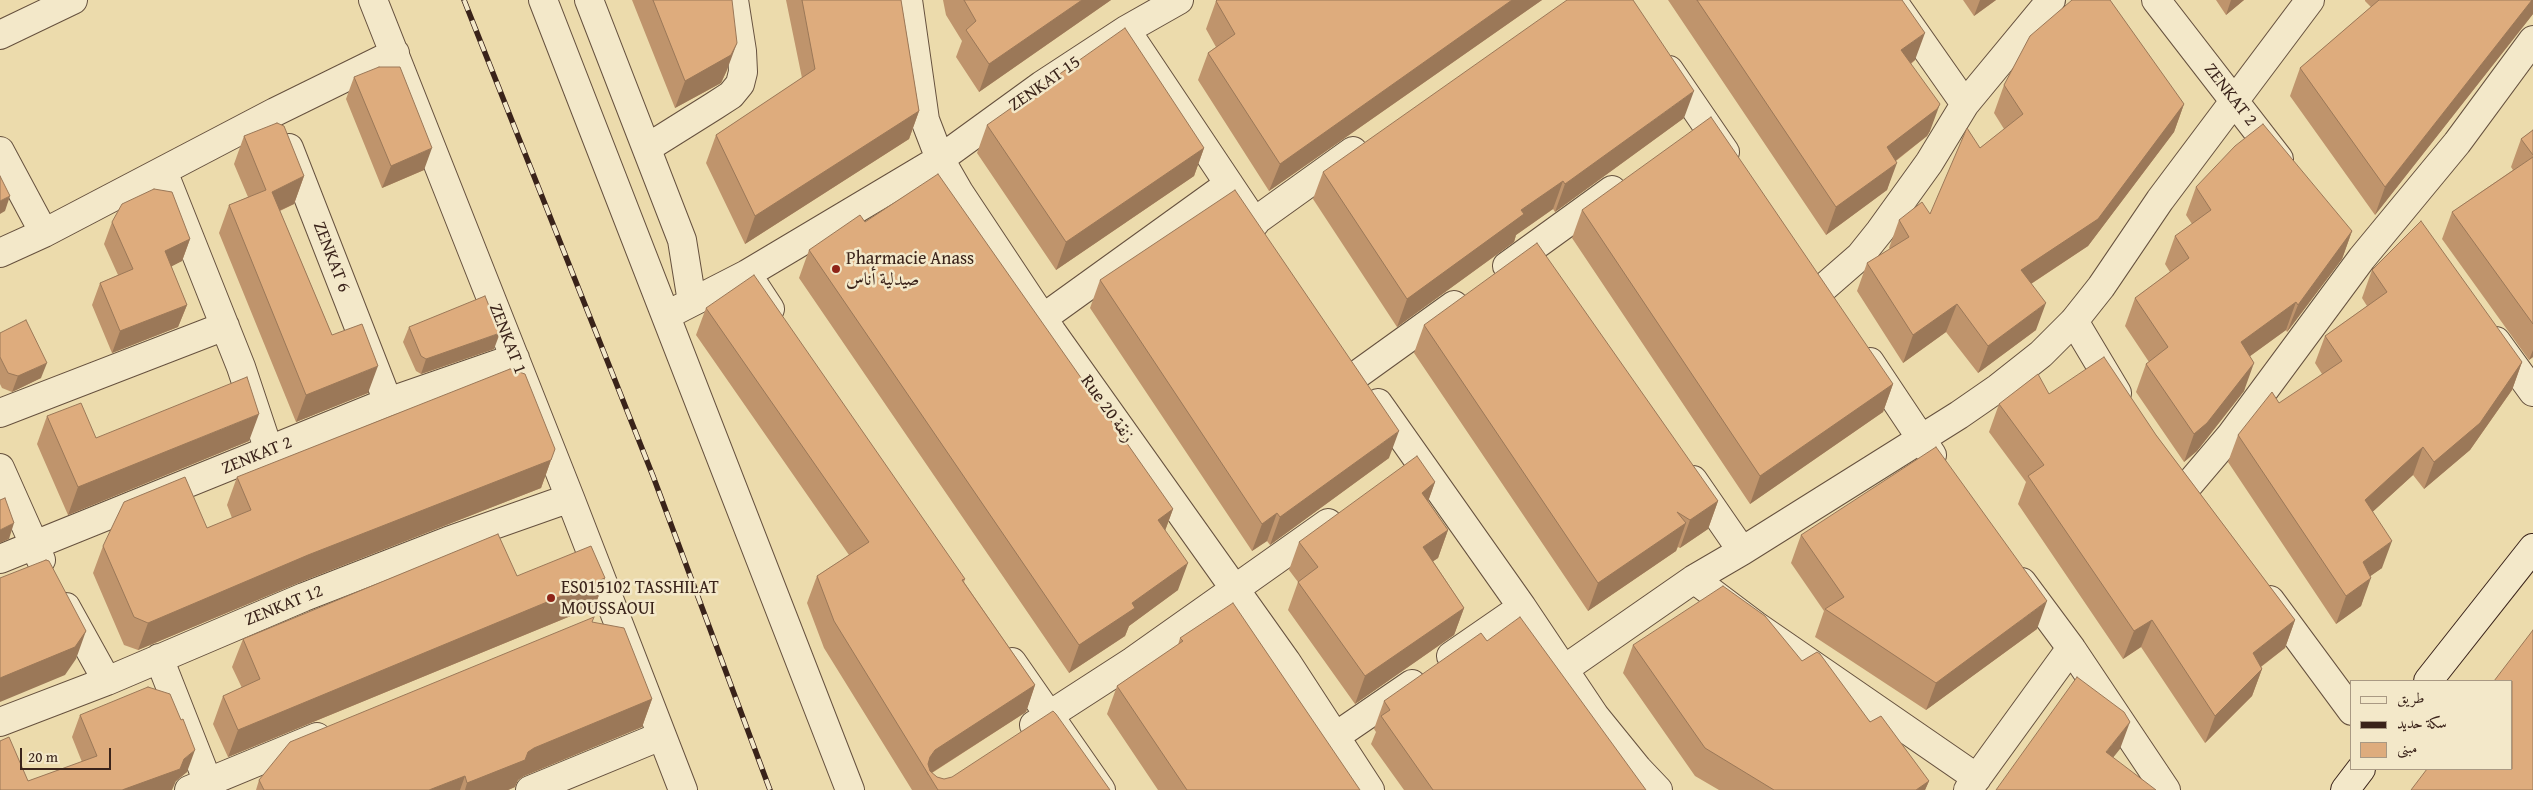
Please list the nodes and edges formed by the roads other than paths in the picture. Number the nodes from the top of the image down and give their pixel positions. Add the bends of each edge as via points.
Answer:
1 (73, 0) edge
2 (373, 0) edge
3 (543, 0) edge
4 (589, 0) edge
5 (734, 0) edge
6 (908, 0) edge
7 (1179, 0) edge
8 (1892, 0) edge
9 (2051, 0) edge
10 (2156, 0) edge
11 (2310, 0) edge
12 (1136, 16) edge
13 (0, 35) edge
14 (2533, 40) edge
15 (1654, 47) edge
16 (395, 53) junction
17 (2236, 101) junction
18 (1966, 104) junction
19 (274, 112) junction
20 (1704, 123) junction
21 (1378, 134) edge
22 (1681, 140) edge
23 (647, 148) junction
24 (0, 151) edge
25 (940, 159) junction
26 (163, 171) junction
27 (1739, 171) edge
28 (1634, 174) edge
29 (2294, 178) edge
30 (1229, 184) junction
31 (2402, 210) junction
32 (1254, 222) junction
33 (44, 233) junction
34 (2420, 234) edge
35 (2344, 236) edge
36 (1271, 247) edge
37 (1531, 249) junction
38 (0, 253) edge
39 (2362, 258) junction
40 (1805, 267) edge
41 (1548, 272) edge
42 (747, 274) junction
43 (1821, 290) junction
44 (692, 302) junction
45 (667, 315) junction
46 (1838, 315) edge
47 (1043, 318) junction
48 (2074, 322) junction
49 (2482, 322) edge
50 (225, 326) junction
51 (786, 332) edge
52 (1854, 339) edge
53 (1342, 351) edge
54 (515, 358) junction
55 (1358, 374) junction
56 (2533, 392) edge
57 (388, 402) junction
58 (0, 413) edge
59 (2133, 417) edge
60 (1922, 439) junction
61 (269, 451) junction
62 (1416, 458) junction
63 (1681, 463) edge
64 (2169, 467) edge
65 (0, 468) edge
66 (1393, 475) edge
67 (1949, 480) edge
68 (2186, 488) junction
69 (570, 498) junction
70 (1347, 509) edge
71 (2203, 511) edge
72 (33, 545) junction
73 (2533, 548) edge
74 (1742, 552) junction
75 (0, 559) edge
76 (2005, 559) edge
77 (1694, 579) junction
78 (2254, 579) edge
79 (1235, 588) junction
80 (1522, 607) junction
81 (999, 642) edge
82 (2071, 648) junction
83 (159, 658) junction
84 (1562, 670) junction
85 (107, 680) junction
86 (2429, 680) edge
87 (2350, 708) edge
88 (1049, 716) junction
89 (0, 722) edge
90 (336, 729) edge
91 (661, 736) junction
92 (1017, 736) edge
93 (1336, 736) junction
94 (2360, 770) edge
95 (1972, 784) edge
96 (203, 788) edge
97 (530, 790) edge
98 (683, 790) edge
99 (850, 790) edge
100 (1101, 790) edge
101 (1370, 790) edge
102 (1658, 790) edge
103 (2166, 790) edge
104 (2345, 790) edge

1 - 13 street
2 - 16 street, ZENKAT 1
3 - 45 street
4 - 23 street
5 - 23 street via 742,51 740,84 726,99
6 - 25 street, Rue 20 زنقة via 926,120
7 - 12 street, ZENKAT 15
8 - 18 street
9 - 18 street
10 - 17 street, ZENKAT 2
11 - 17 street
12 - 25 street, ZENKAT 15
12 - 30 street
14 - 31 street via 2457,143
15 - 20 street
16 - 19 street
16 - 54 street, ZENKAT 1
17 - 29 street, ZENKAT 2
17 - 48 street via 2160,200
18 - 43 street via 1880,231 1860,256
19 - 26 street
19 - 57 street, ZENKAT 6
20 - 22 street
20 - 27 street
21 - 32 street
23 - 44 street via 682,240
24 - 33 street
25 - 42 street, ZENKAT 15
25 - 47 street, Rue 20 زنقة via 958,192
26 - 33 street
26 - 50 street
28 - 37 street
30 - 32 street
30 - 47 street
31 - 34 street
31 - 39 street
32 - 36 street
33 - 38 street
35 - 39 street
37 - 41 street
37 - 55 street
39 - 68 street via 2260,398
40 - 43 street
42 - 44 street, ZENKAT 15
42 - 51 street
43 - 46 street
44 - 45 street, ZENKAT 15
45 - 99 street
47 - 79 street, Rue 20 زنقة
48 - 59 street
48 - 60 street via 2041,354 1998,388
49 - 56 street
50 - 58 street
50 - 61 street
52 - 60 street
53 - 55 street
54 - 57 street, ZENKAT 2
54 - 69 street, ZENKAT 1
55 - 62 street
57 - 61 street, ZENKAT 2
60 - 67 street
60 - 74 street
61 - 72 street, ZENKAT 2
62 - 66 street
62 - 80 street
63 - 74 street
64 - 68 street
65 - 72 street
68 - 71 street
69 - 83 street, ZENKAT 12 via 304,597
69 - 91 street, ZENKAT 1 via 605,618
70 - 79 street
72 - 75 street, ZENKAT 2
72 - 85 street
73 - 86 street
74 - 77 street
76 - 82 street
77 - 84 street
77 - 95 street
78 - 87 street
79 - 88 street
79 - 93 street, Rue 20 زنقة
80 - 84 street
80 - 93 street
81 - 88 street
82 - 95 street
82 - 103 street
83 - 85 street, ZENKAT 12
83 - 96 street
84 - 102 street via 1595,716
85 - 89 street, ZENKAT 12
88 - 92 street
88 - 100 street
90 - 96 street
91 - 97 street
91 - 98 street, ZENKAT 1
93 - 101 street, Rue 20 زنقة
94 - 104 street

